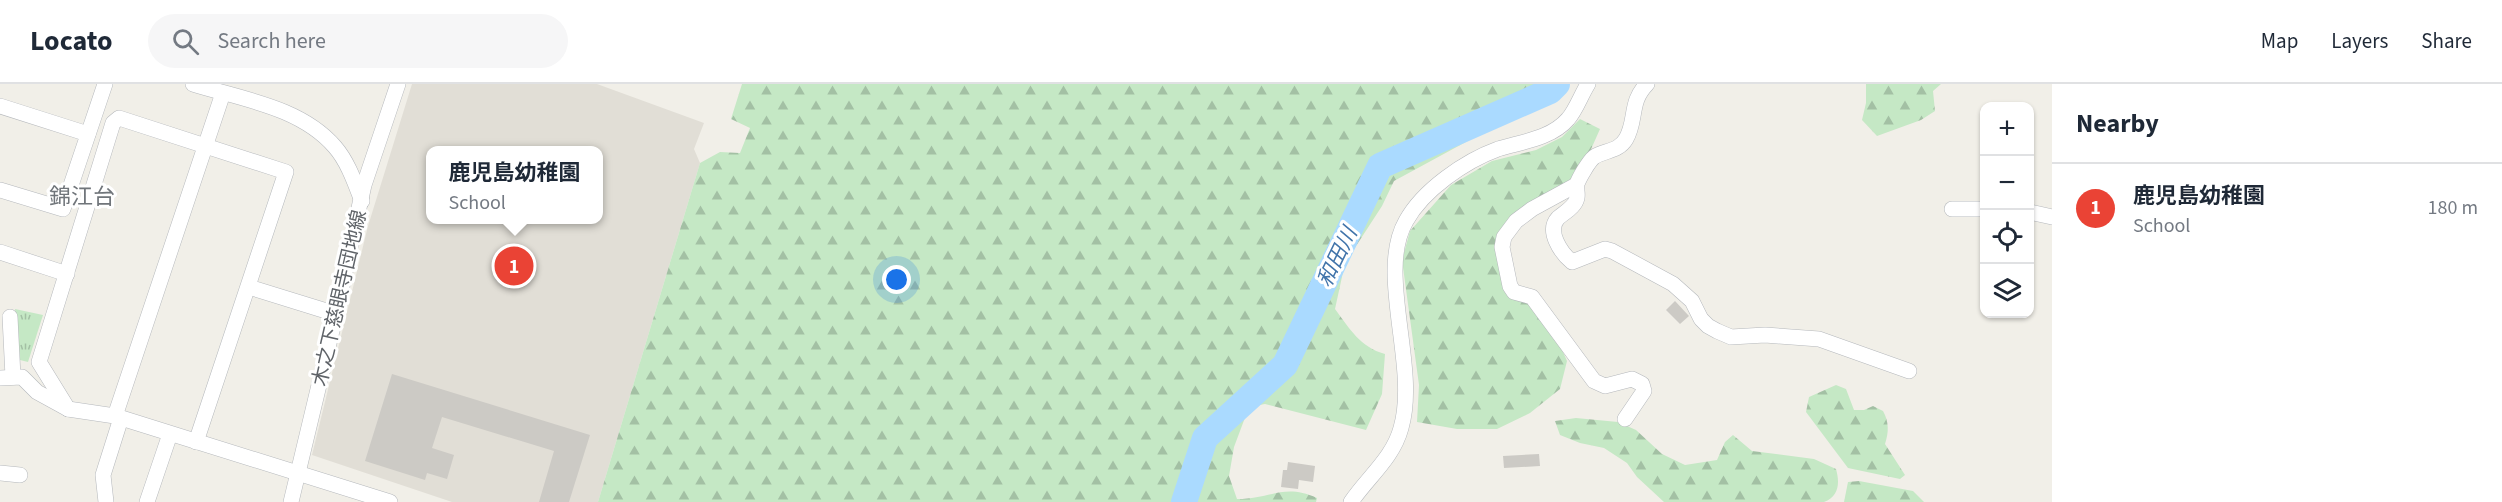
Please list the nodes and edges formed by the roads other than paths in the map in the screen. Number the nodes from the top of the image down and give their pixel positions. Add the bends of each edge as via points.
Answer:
1 (105, 84) edge
2 (193, 84) edge
3 (398, 84) edge
4 (1588, 84) edge
5 (1647, 84) edge
6 (223, 93) junction
7 (0, 106) edge
8 (88, 134) junction
9 (206, 147) junction
10 (1576, 185) junction
11 (0, 190) edge
12 (362, 201) junction
13 (1952, 209) dead end
14 (1980, 209) edge
15 (2034, 213) edge
16 (2052, 217) edge
17 (0, 252) edge
18 (67, 274) junction
19 (249, 287) junction
20 (336, 314) junction
21 (10, 317) dead end
22 (1909, 371) dead end
23 (6, 377) edge
24 (68, 409) junction
25 (118, 417) junction
26 (1625, 419) dead end
27 (170, 434) junction
28 (196, 442) junction
29 (298, 472) junction
30 (0, 473) edge
31 (20, 475) dead end
32 (106, 502) edge
33 (147, 502) edge
34 (291, 502) edge
35 (390, 502) edge
36 (1351, 502) edge

1 - 8 street
2 - 6 street, 木之下慈眼寺団地線
3 - 12 street
4 - 36 street via 1568,120 1541,138 1496,150 1446,176 1406,220 1400,232 1395,277 1406,408 1393,450
5 - 10 street via 1638,93 1627,138 1620,147 1593,158
6 - 9 street
6 - 12 street, 木之下慈眼寺団地線 via 288,113 315,127 336,148
7 - 8 street
8 - 11 street via 63,209
9 - 18 street via 119,118 112,123
9 - 19 street via 285,172
9 - 25 street
10 - 22 street via 1578,196 1574,204 1554,226 1558,245 1572,262 1605,249 1674,284 1708,326 1731,337 1819,339
10 - 26 street via 1532,209 1504,237 1502,247 1510,286 1514,292 1532,297 1594,381 1605,386 1632,379 1642,384 1644,391
12 - 20 street, 木之下慈眼寺団地線
13 - 14 street
15 - 16 street
17 - 18 street
18 - 24 street via 39,362
19 - 20 street
19 - 28 street
20 - 29 street, 木之下慈眼寺団地線
21 - 23 street
23 - 24 street via 22,377 38,392
24 - 25 street
25 - 27 street
25 - 32 street via 103,475
27 - 28 street
27 - 33 street
28 - 29 street
29 - 34 street, 木之下慈眼寺団地線
29 - 35 street
30 - 31 street

